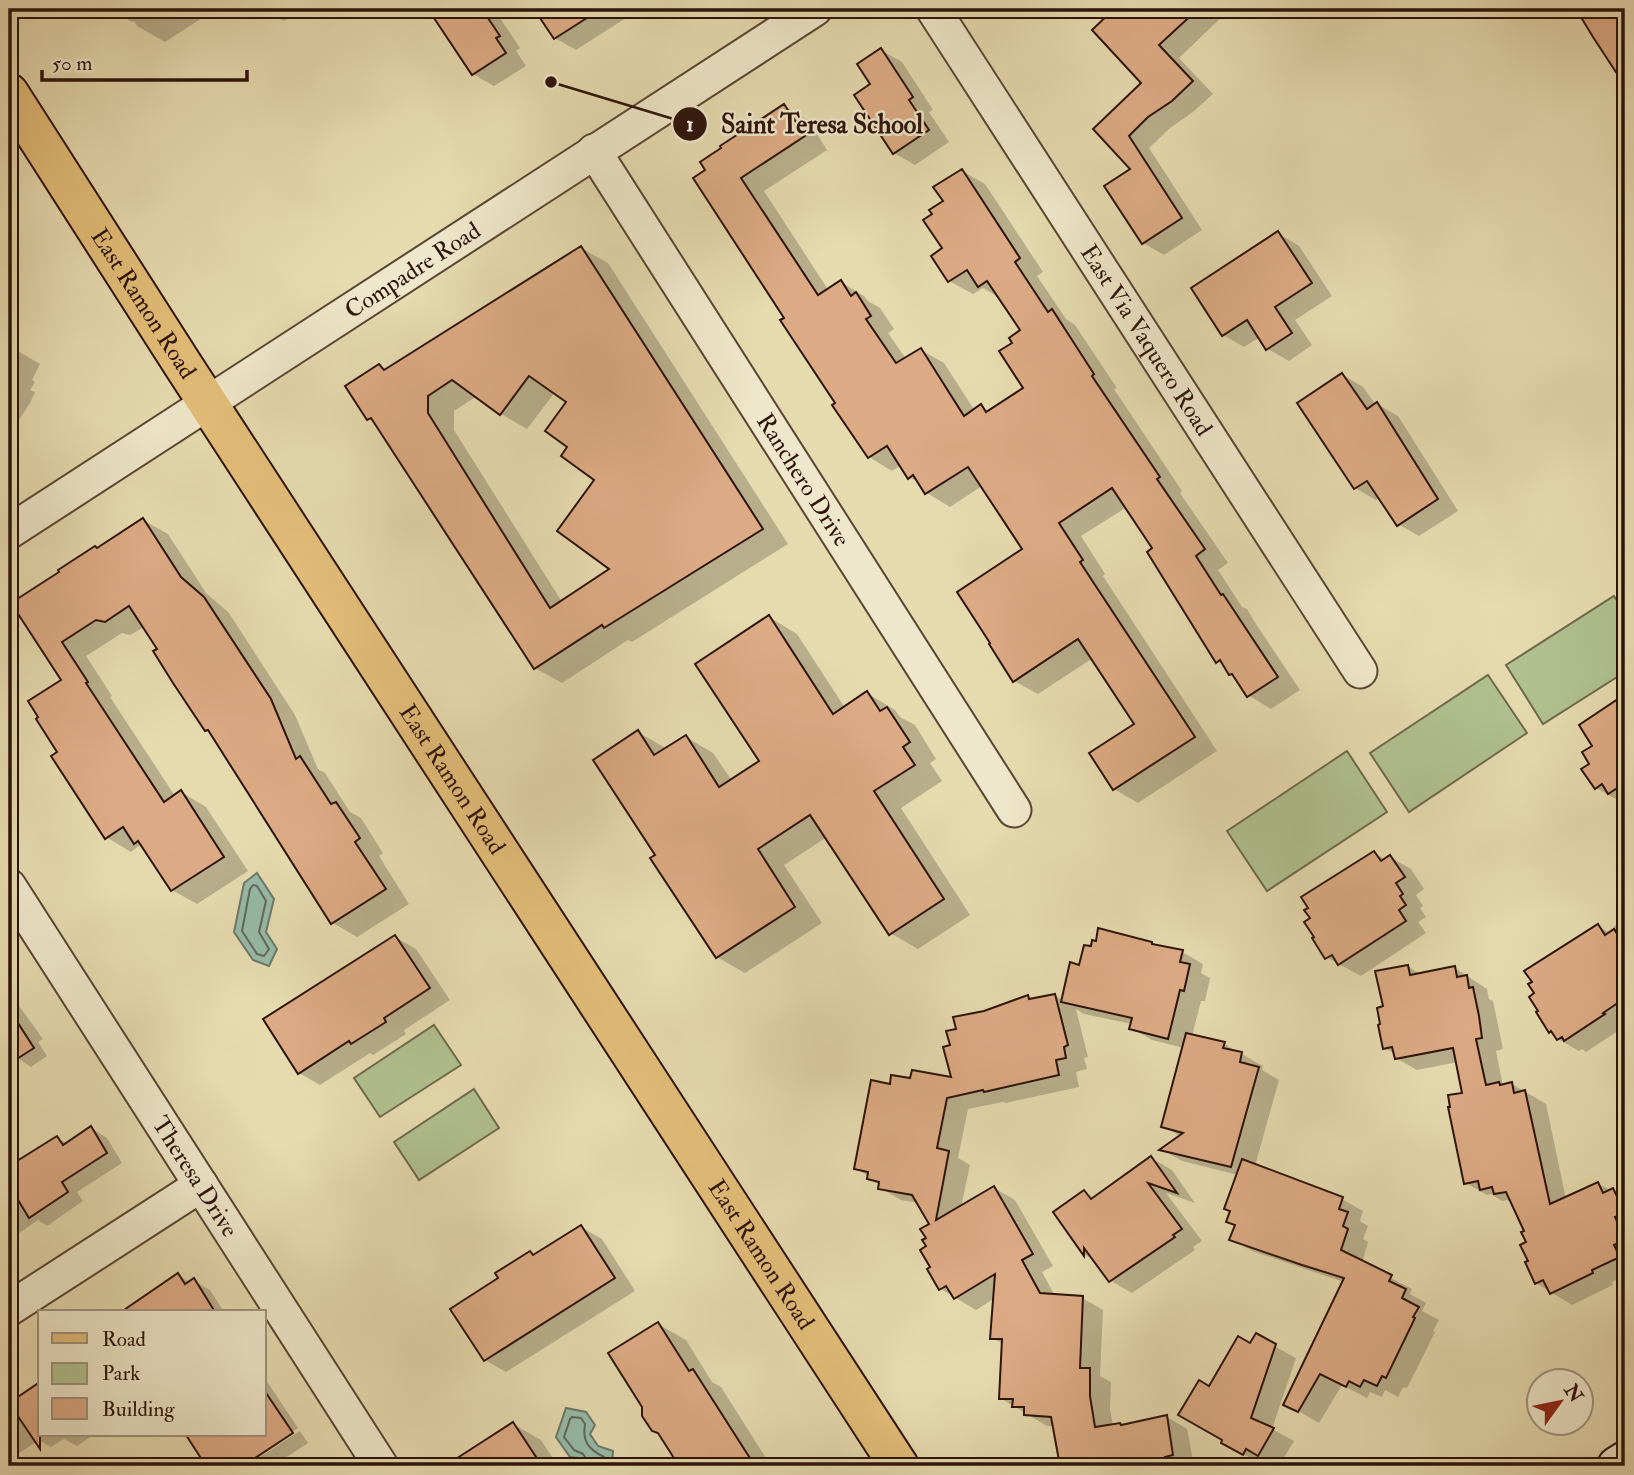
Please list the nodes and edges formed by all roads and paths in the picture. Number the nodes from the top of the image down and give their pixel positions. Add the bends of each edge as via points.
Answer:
1 (815, 9) edge
2 (933, 9) edge
3 (9, 93) edge
4 (594, 151) junction
5 (208, 403) junction
6 (9, 532) edge
7 (1360, 671) dead end
8 (1014, 810) dead end
9 (9, 886) edge
10 (18, 919) edge
11 (201, 1185) junction
12 (9, 1309) edge
13 (1625, 1461) edge
14 (371, 1463) edge
15 (899, 1466) edge
16 (1617, 1466) edge

1 - 4 street, Compadre Road
2 - 7 street, East Via Vaquero Road
3 - 5 main road, East Ramon Road
4 - 5 street, Compadre Road
4 - 8 street, Ranchero Drive
5 - 6 street, Compadre Road
5 - 15 main road, East Ramon Road
9 - 10 street, Theresa Drive
10 - 11 street, Theresa Drive
11 - 12 street
11 - 14 street, Theresa Drive
13 - 16 main road

